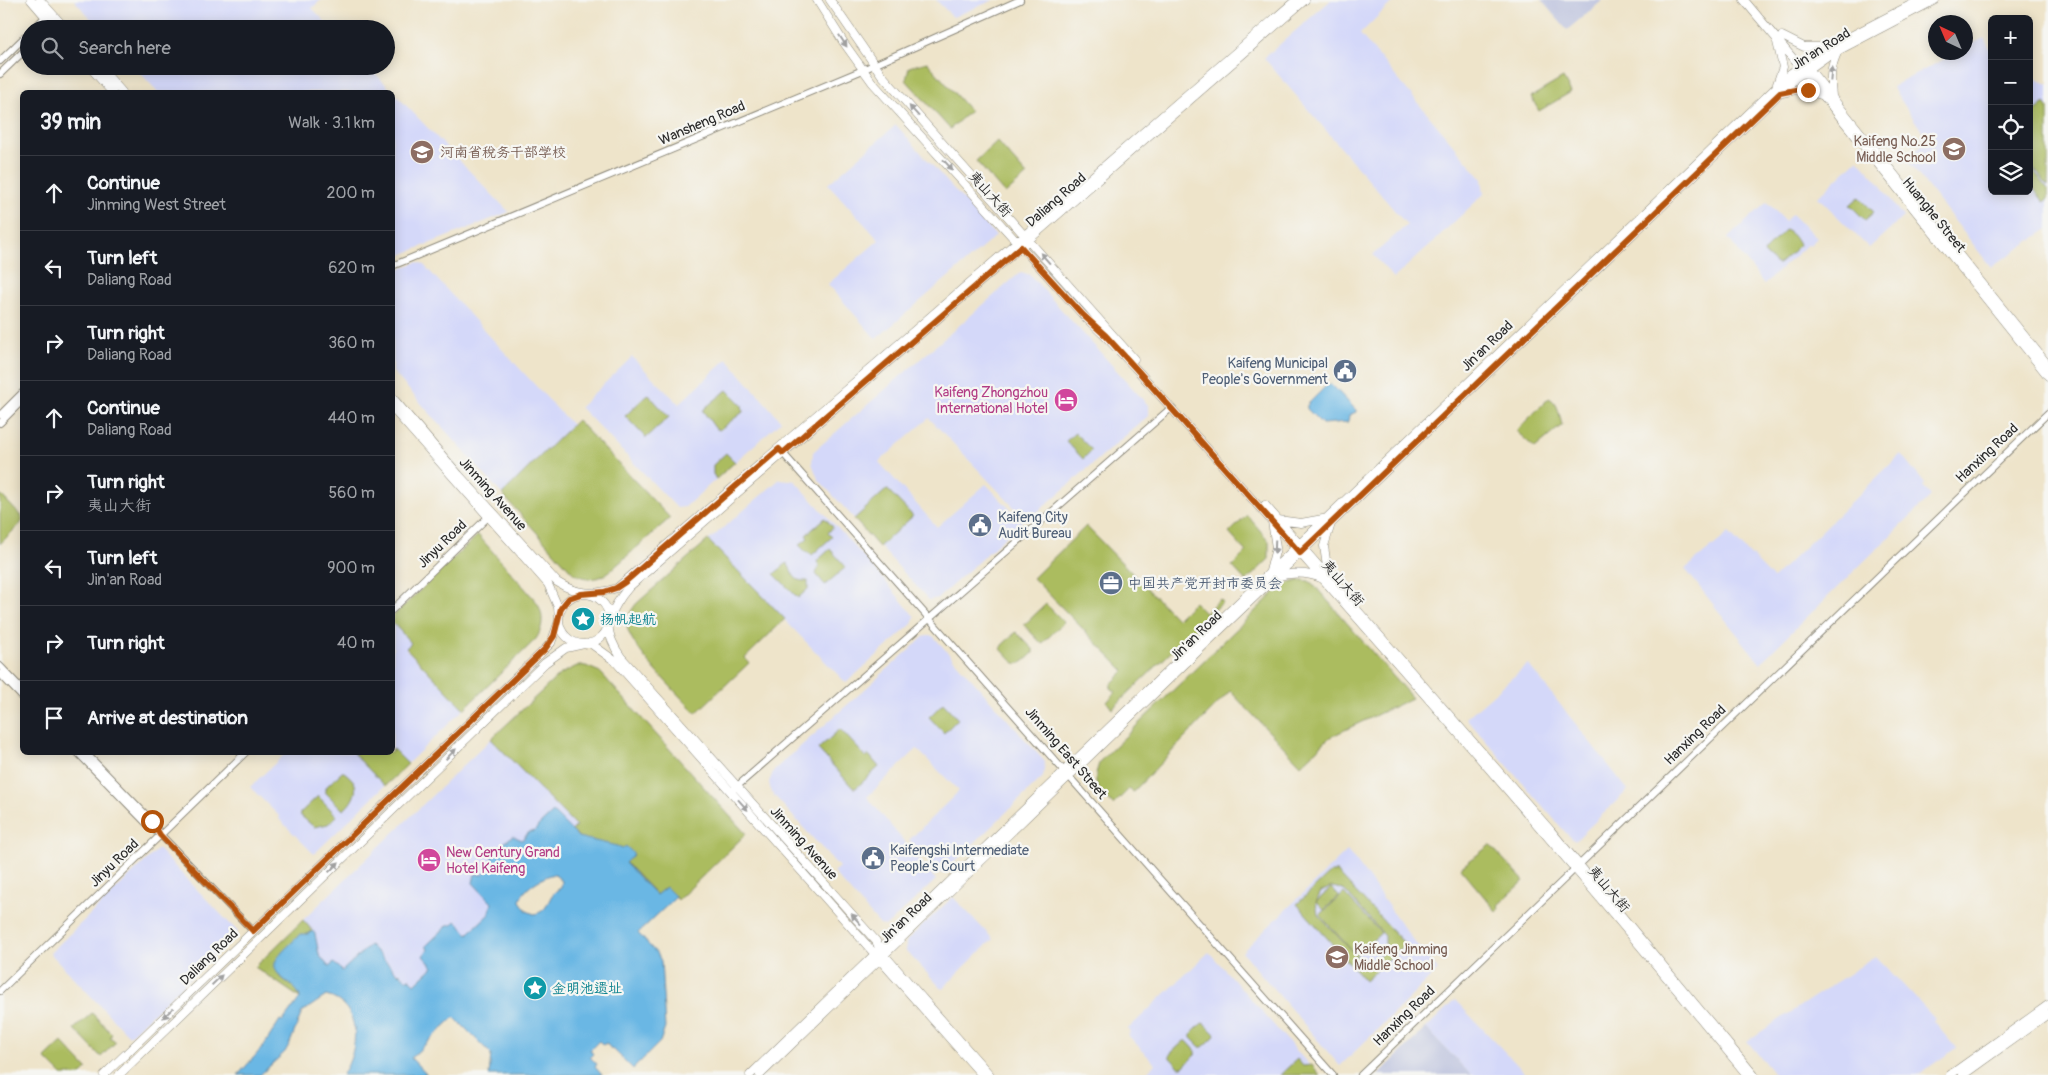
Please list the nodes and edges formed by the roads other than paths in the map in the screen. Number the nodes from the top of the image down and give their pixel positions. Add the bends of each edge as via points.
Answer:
1 (31, 0) edge
2 (40, 0) edge
3 (817, 0) edge
4 (830, 0) edge
5 (1020, 0) edge
6 (1296, 0) edge
7 (1305, 0) edge
8 (1744, 0) edge
9 (1751, 0) edge
10 (1920, 0) edge
11 (1935, 0) edge
12 (48, 14) junction
13 (42, 20) edge
14 (51, 20) edge
15 (1778, 36) junction
16 (20, 42) edge
17 (1830, 47) junction
18 (1838, 51) junction
19 (20, 55) edge
20 (0, 61) edge
21 (873, 65) junction
22 (1804, 67) junction
23 (863, 69) junction
24 (0, 74) edge
25 (97, 75) edge
26 (107, 75) edge
27 (110, 90) edge
28 (120, 90) edge
29 (1777, 91) junction
30 (1828, 98) junction
31 (1027, 238) junction
32 (1019, 244) junction
33 (395, 265) edge
34 (2048, 365) edge
35 (2048, 376) edge
36 (20, 396) edge
37 (395, 400) edge
38 (20, 404) edge
39 (1171, 408) junction
40 (395, 411) edge
41 (2048, 413) edge
42 (0, 415) edge
43 (2048, 418) edge
44 (0, 423) edge
45 (781, 451) junction
46 (488, 517) junction
47 (1330, 519) junction
48 (1275, 520) junction
49 (1300, 548) junction
50 (1272, 575) junction
51 (1326, 578) junction
52 (586, 594) junction
53 (395, 607) edge
54 (559, 619) junction
55 (931, 619) junction
56 (609, 624) junction
57 (587, 643) junction
58 (0, 666) edge
59 (0, 674) edge
60 (20, 687) edge
61 (20, 695) edge
62 (79, 755) edge
63 (88, 755) edge
64 (243, 755) edge
65 (1067, 773) junction
66 (734, 789) junction
67 (160, 835) junction
68 (1578, 867) junction
69 (253, 931) junction
70 (880, 955) junction
71 (0, 991) edge
72 (2048, 1005) edge
73 (2048, 1014) edge
74 (104, 1075) edge
75 (119, 1075) edge
76 (750, 1075) edge
77 (760, 1075) edge
78 (982, 1075) edge
79 (990, 1075) edge
80 (1333, 1075) edge
81 (1360, 1075) edge
82 (1366, 1075) edge
83 (1747, 1075) edge
84 (1754, 1075) edge
85 (1950, 1075) edge
86 (1963, 1075) edge

1 - 12 main road
2 - 12 main road
3 -> 23 main road, 夷山大街
4 - 21 main road, 夷山大街
5 - 21 street, Wansheng Road
6 - 31 main road, Daliang Road
7 - 31 main road, Daliang Road
8 - 15 main road, Huanghe Street
9 - 15 main road, Huanghe Street
10 - 17 main road, Jin'an Road
11 - 18 main road, Jin'an Road
12 - 13 street
12 - 14 main road
15 - 17 main road via 1809,48
15 - 22 main road, Huanghe Street
15 - 29 main road via 1783,67
16 - 20 street
17 - 22 main road, Jin'an Road
18 - 22 main road, Jin'an Road
30 -> 18 main road via 1831,67
19 - 24 street
21 - 23 street, Wansheng Road
31 -> 21 main road, 夷山大街
22 - 29 main road, Jin'an Road
22 - 30 main road, Huanghe Street
23 -> 32 main road, 夷山大街
23 - 33 street, Wansheng Road
25 - 27 main road
26 - 28 main road
29 - 30 main road via 1800,89
29 - 47 main road, Jin'an Road
30 - 34 main road, Huanghe Street
30 - 35 main road, Huanghe Street
31 - 32 main road, Daliang Road
48 -> 31 main road, 夷山大街
32 - 39 main road, 夷山大街
32 - 45 main road, Daliang Road
36 - 42 street
37 - 52 main road, Jinming Avenue via 553,578 567,588
38 - 44 street
39 - 48 main road, 夷山大街
39 - 55 street
40 - 46 main road, Jinming Avenue
41 - 68 street, Hanxing Road
43 - 68 street, Hanxing Road
45 - 52 main road, Daliang Road via 625,582 604,592
45 - 55 street, Jinming East Street
45 - 56 main road, Daliang Road via 629,587
46 - 53 street, Jinyu Road
46 - 54 main road, Jinming Avenue via 548,584 558,607
47 - 48 main road via 1301,524
47 - 49 main road, Jin'an Road
47 - 51 main road via 1324,546
48 - 49 main road, 夷山大街
48 -> 50 main road via 1276,548
49 - 50 main road, Jin'an Road
49 - 51 main road, 夷山大街
50 - 51 main road via 1294,573
50 - 65 main road, Jin'an Road
51 - 68 main road, 夷山大街
52 - 54 main road via 569,598 561,608
52 - 56 main road via 595,596 605,605
54 - 57 main road via 566,636 577,643
54 - 69 main road, Daliang Road via 554,636 545,649
55 - 65 street, Jinming East Street
55 - 66 street
56 - 57 main road via 603,635
56 - 66 main road, Jinming Avenue via 621,657
57 - 66 main road, Jinming Avenue via 615,661
75 -> 57 main road, Daliang Road via 545,663 566,648
58 - 60 street
59 - 61 street
62 - 67 street
63 - 67 street via 152,821
64 - 67 street, Jinyu Road
65 - 70 main road, Jin'an Road
65 - 80 street, Jinming East Street
66 - 70 main road, Jinming Avenue
67 - 69 street
67 - 71 street, Jinyu Road
68 - 81 street, Hanxing Road
68 - 82 street, Hanxing Road
68 - 83 main road, 夷山大街
68 - 84 main road, 夷山大街
69 -> 74 main road, Daliang Road
70 - 76 main road, Jin'an Road
70 - 77 main road, Jin'an Road
70 - 78 main road, Jinming Avenue
70 - 79 main road, Jinming Avenue
72 - 85 main road
73 - 86 main road

